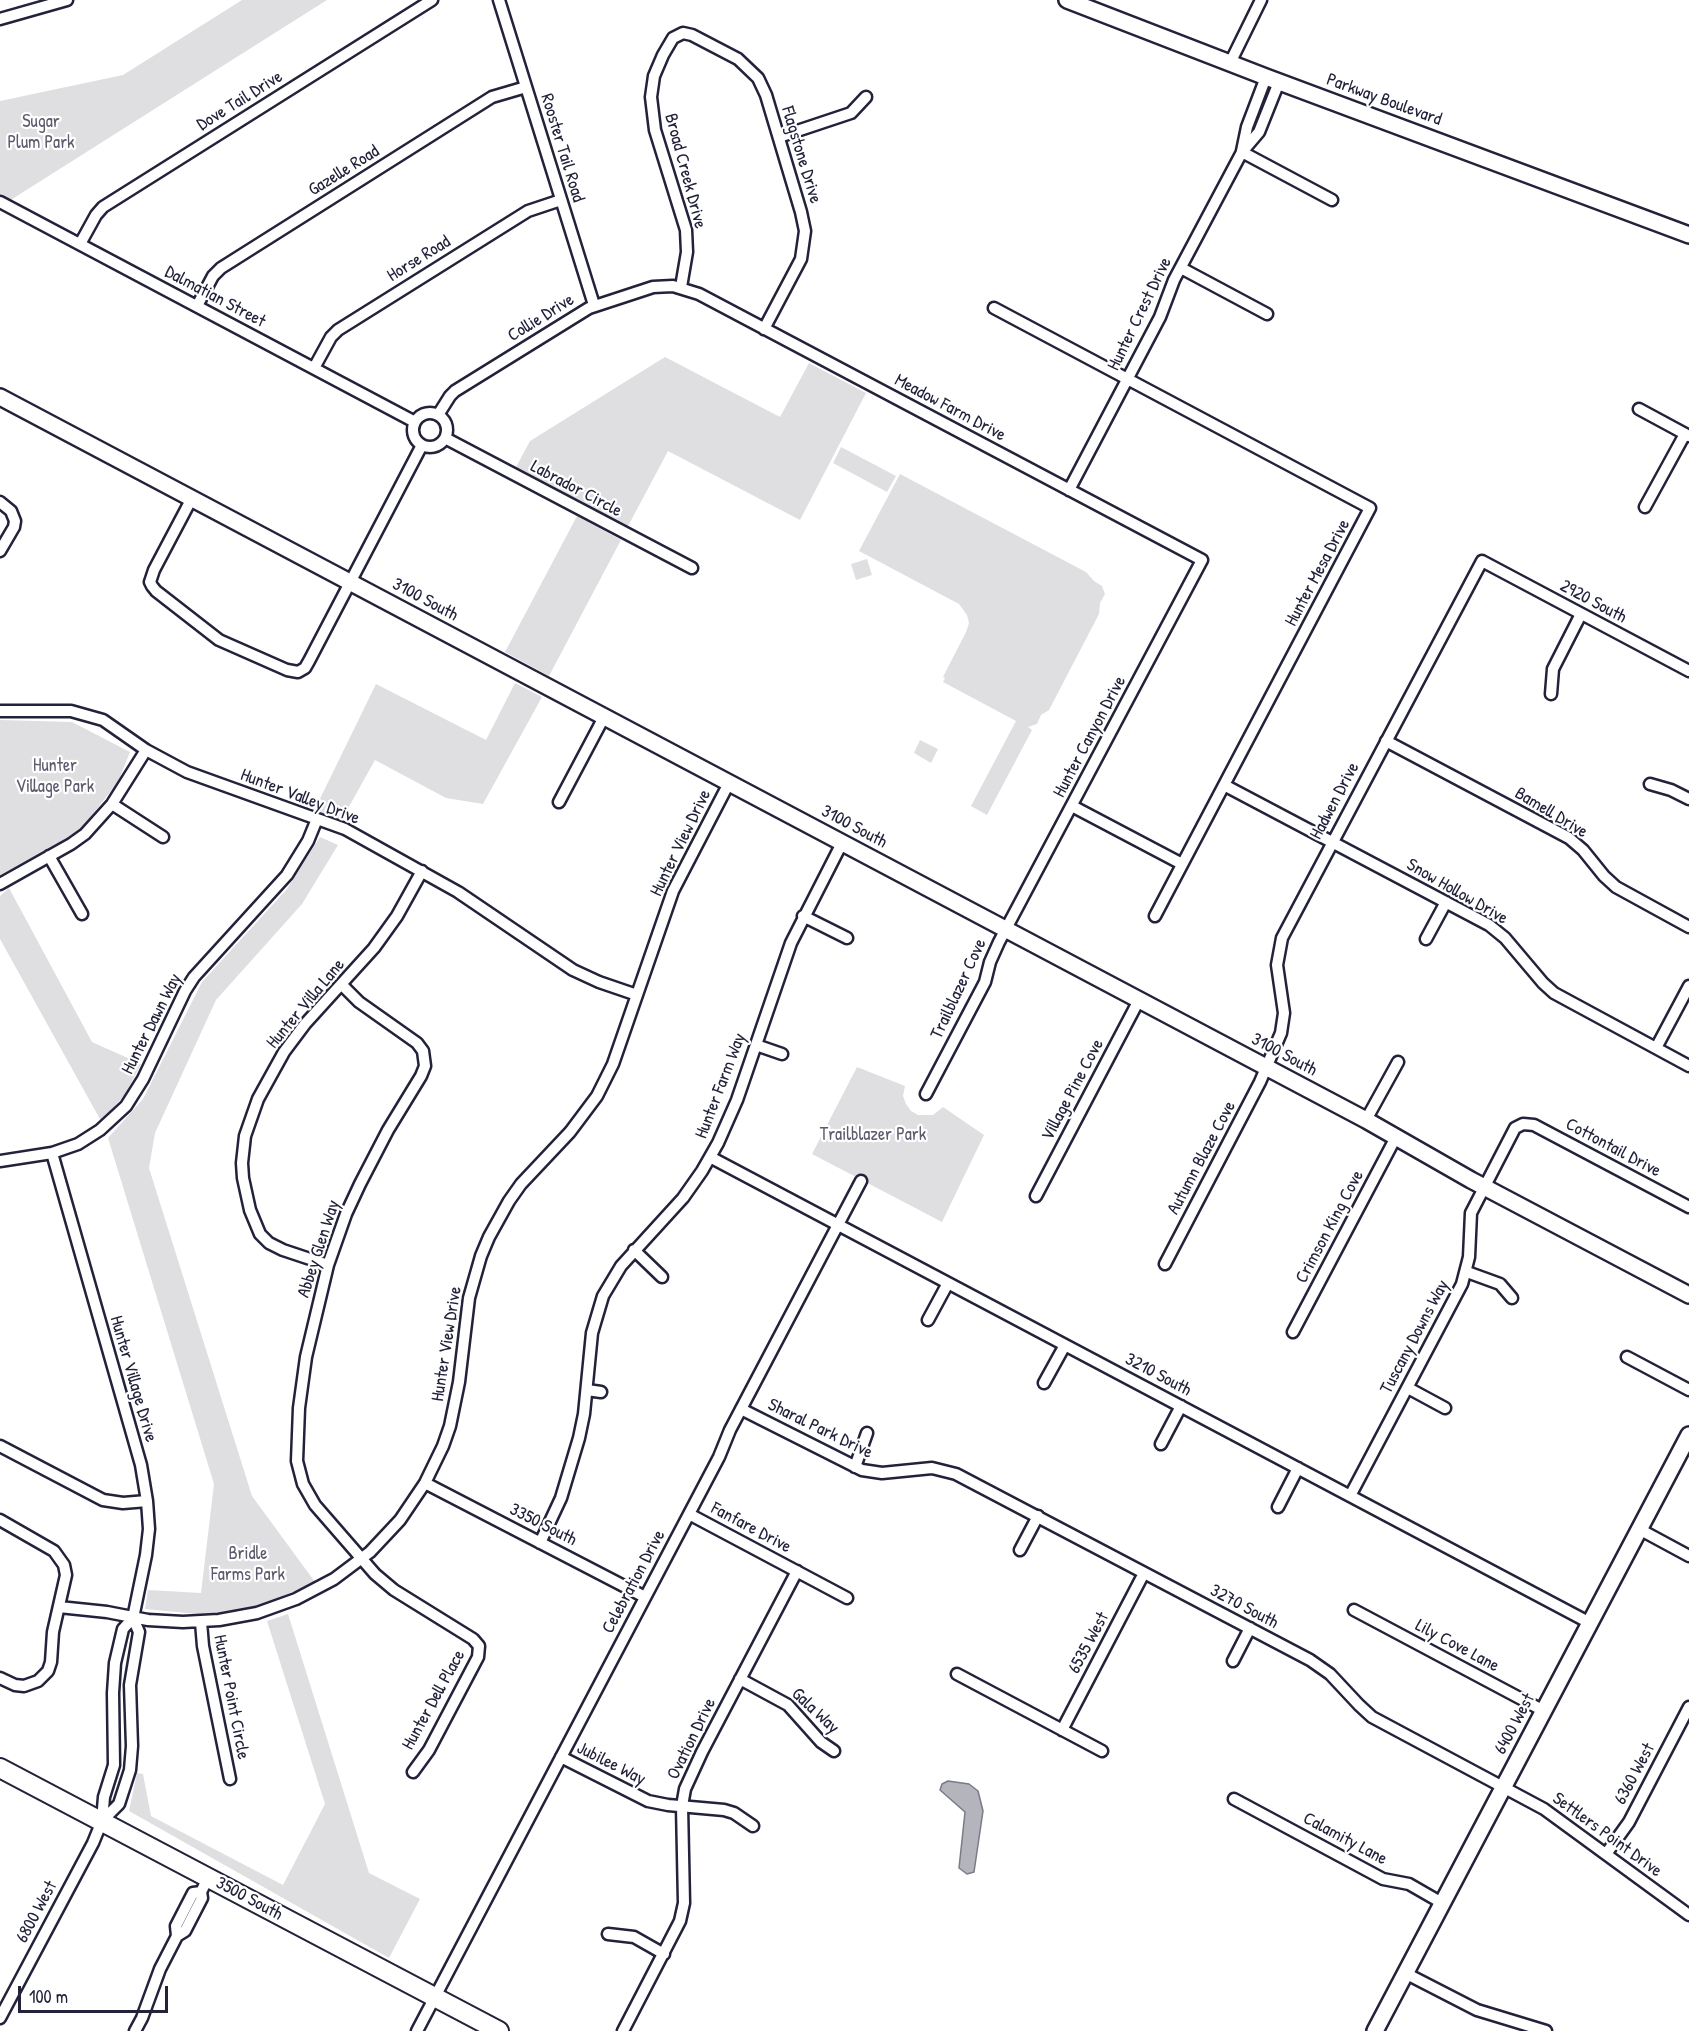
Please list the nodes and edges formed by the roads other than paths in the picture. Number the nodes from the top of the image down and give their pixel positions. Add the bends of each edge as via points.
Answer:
1 (67, 0) edge
2 (432, 0) edge
3 (499, 0) edge
4 (1067, 0) edge
5 (1261, 0) edge
6 (0, 19) edge
7 (677, 35) joint
8 (1230, 63) junction
9 (1272, 80) junction
10 (526, 87) junction
11 (866, 97) dead end
12 (778, 137) junction
13 (1242, 152) junction
14 (561, 200) junction
15 (1332, 200) dead end
16 (0, 202) edge
17 (1689, 235) edge
18 (80, 244) junction
19 (1181, 268) junction
20 (681, 287) junction
21 (594, 305) junction
22 (197, 306) junction
23 (994, 308) dead end
24 (1267, 314) dead end
25 (764, 329) junction
26 (314, 368) junction
27 (1127, 379) junction
28 (0, 397) edge
29 (1639, 409) dead end
30 (438, 415) junction
31 (415, 422) junction
32 (1687, 435) edge
33 (446, 438) junction
34 (423, 445) junction
35 (1069, 490) junction
36 (192, 498) junction
37 (0, 502) edge
38 (1645, 507) dead end
39 (0, 551) edge
40 (1202, 561) joint
41 (1482, 561) joint
42 (692, 568) dead end
43 (351, 583) junction
44 (1581, 614) junction
45 (1689, 671) edge
46 (1551, 694) dead end
47 (0, 711) edge
48 (604, 717) junction
49 (1386, 741) junction
50 (146, 750) junction
51 (729, 783) junction
52 (1650, 783) dead end
53 (1224, 785) junction
54 (1689, 799) edge
55 (559, 802) dead end
56 (112, 804) junction
57 (1072, 806) junction
58 (317, 819) junction
59 (163, 837) dead end
60 (1332, 842) junction
61 (842, 843) junction
62 (49, 856) junction
63 (1182, 864) junction
64 (422, 871) junction
65 (0, 884) edge
66 (1446, 902) junction
67 (81, 914) dead end
68 (803, 916) junction
69 (1155, 916) dead end
70 (1689, 927) edge
71 (1006, 930) junction
72 (847, 938) dead end
73 (1426, 939) dead end
74 (342, 985) junction
75 (1689, 986) edge
76 (637, 995) junction
77 (1139, 1000) junction
78 (756, 1045) junction
79 (1656, 1048) junction
80 (782, 1054) dead end
81 (1398, 1062) dead end
82 (1689, 1066) edge
83 (1266, 1068) junction
84 (926, 1094) dead end
85 (1366, 1120) junction
86 (1520, 1125) joint
87 (1396, 1137) junction
88 (52, 1153) junction
89 (710, 1157) junction
90 (0, 1161) edge
91 (861, 1181) dead end
92 (1484, 1186) junction
93 (1036, 1196) dead end
94 (1689, 1207) edge
95 (838, 1225) junction
96 (634, 1250) junction
97 (1165, 1264) dead end
98 (328, 1265) junction
99 (1467, 1272) junction
100 (662, 1277) dead end
101 (948, 1283) junction
102 (1689, 1295) edge
103 (1512, 1298) dead end
104 (928, 1320) dead end
105 (1293, 1332) dead end
106 (1065, 1345) junction
107 (1627, 1357) dead end
108 (1044, 1383) dead end
109 (1408, 1388) junction
110 (587, 1390) junction
111 (1689, 1390) edge
112 (601, 1392) dead end
113 (1181, 1406) junction
114 (1445, 1408) dead end
115 (741, 1409) junction
116 (867, 1433) dead end
117 (1689, 1435) edge
118 (1161, 1444) dead end
119 (0, 1446) edge
120 (855, 1467) junction
121 (1298, 1468) junction
122 (956, 1474) joint
123 (425, 1483) junction
124 (1350, 1496) junction
125 (147, 1501) junction
126 (1278, 1506) dead end
127 (689, 1514) junction
128 (1038, 1516) junction
129 (0, 1520) edge
130 (1639, 1529) junction
131 (540, 1543) junction
132 (1020, 1550) dead end
133 (1689, 1556) edge
134 (362, 1560) junction
135 (797, 1571) junction
136 (1144, 1573) junction
137 (645, 1597) junction
138 (846, 1598) dead end
139 (59, 1607) junction
140 (1354, 1610) dead end
141 (133, 1618) junction
142 (201, 1622) junction
143 (1590, 1623) junction
144 (1250, 1628) junction
145 (1233, 1661) dead end
146 (957, 1674) dead end
147 (0, 1679) edge
148 (740, 1679) junction
149 (1689, 1707) edge
150 (1544, 1711) junction
151 (1062, 1730) junction
152 (834, 1751) dead end
153 (1102, 1751) dead end
154 (561, 1757) junction
155 (0, 1768) edge
156 (412, 1772) dead end
157 (230, 1779) dead end
158 (1503, 1787) junction
159 (1234, 1799) dead end
160 (682, 1806) junction
161 (102, 1821) junction
162 (753, 1826) dead end
163 (1606, 1854) junction
164 (204, 1885) junction
165 (1442, 1903) junction
166 (1689, 1915) edge
167 (608, 1934) dead end
168 (664, 1954) junction
169 (1405, 1973) junction
170 (435, 1997) junction
171 (0, 2018) edge
172 (139, 2029) edge
173 (417, 2031) edge
174 (498, 2031) edge
175 (623, 2031) edge
176 (1375, 2031) edge
177 (1546, 2031) edge

1 - 6 street
2 - 18 street, Dove Tail Drive via 103,207
3 - 10 street, Rooster Tail Road
4 - 8 main road, Parkway Boulevard
5 - 8 street
7 - 12 street, Flagstone Drive via 692,34 752,71 762,86
7 - 20 street, Broad Creek Drive via 658,65 651,108 686,230
8 - 9 main road, Parkway Boulevard
9 - 13 street, Hunter Crest Drive via 1259,132
9 - 17 main road, Parkway Boulevard
10 - 14 street, Rooster Tail Road
10 - 22 street, Gazelle Road via 492,97 221,268
11 - 12 street via 846,116
12 - 25 street, Flagstone Drive via 801,212 805,240 801,260
13 - 15 street
13 - 19 street, Hunter Crest Drive
14 - 21 street, Rooster Tail Road
14 - 26 street, Horse Road via 528,211 338,330 330,337
16 - 18 street, Dalmatian Street
18 - 22 street, Dalmatian Street
19 - 24 street
19 - 27 street, Hunter Crest Drive
20 - 21 street, Collie Drive via 652,286
20 - 25 street, Meadow Farm Drive
21 - 30 street, Collie Drive via 455,391
22 - 26 street, Dalmatian Street
23 - 27 street
25 - 35 street, Meadow Farm Drive
26 - 31 street, Dalmatian Street
27 - 35 street, Hunter Crest Drive
27 - 53 street, Hunter Mesa Drive via 1370,508
28 - 36 main road, 3100 South
29 - 32 street
30 - 31 street via 423,414
30 - 33 street via 446,423
31 - 34 street via 414,437
32 - 38 street
33 - 34 street via 438,446
33 - 42 street, Labrador Circle
34 - 43 street
35 - 40 street, Meadow Farm Drive
36 - 43 main road, 3100 South
36 - 43 street via 150,582 156,591 219,640 298,672 309,661
37 - 39 street via 11,511 15,521
40 - 57 street, Hunter Canyon Drive
41 - 44 street, 2920 South
41 - 49 street, Hadwen Drive
43 - 48 main road, 3100 South
44 - 45 street, 2920 South
44 - 46 street via 1553,669
47 - 50 street, Hunter Valley Drive via 82,713 111,725
48 - 51 main road, 3100 South
48 - 55 street
49 - 60 street, Hadwen Drive
49 - 70 street, Bamell Drive via 1569,838 1616,888
50 - 56 street
50 - 58 street, Hunter Valley Drive via 193,775
51 - 61 main road, 3100 South
51 - 76 street, Hunter View Drive via 675,885
52 - 54 street
53 - 60 street, Snow Hollow Drive
53 - 63 street, Hunter Mesa Drive
56 - 59 street
56 - 62 street via 85,834
57 - 63 street
57 - 71 street, Hunter Canyon Drive
58 - 64 street, Hunter Valley Drive via 345,829
58 - 88 street, Hunter Dawn Way via 304,849 281,883 189,984 126,1106 78,1144
60 - 66 street, Snow Hollow Drive
60 - 83 street, Hadwen Drive via 1280,944 1277,965 1284,1020
61 - 68 street, Hunter Farm Way
61 - 71 main road, 3100 South
62 - 65 street
62 - 67 street
63 - 69 street, Hunter Mesa Drive
64 - 74 street, Hunter Villa Lane via 386,932
64 - 76 street, Hunter Valley Drive via 567,966
66 - 73 street
66 - 79 street, Snow Hollow Drive via 1500,934 1554,993
68 - 72 street
68 - 78 street, Hunter Farm Way
71 - 77 main road, 3100 South
71 - 84 street, Trailblazer Cove via 987,979
74 - 98 street, Abbey Glen Way via 359,1002 417,1043 423,1051 425,1066 360,1184
74 - 98 street, Hunter Villa Lane via 294,1038 269,1077 249,1123 242,1163 246,1194 260,1234 283,1250
75 - 79 street
76 - 123 street, Hunter View Drive via 613,1064 597,1096 570,1132 521,1184 489,1237 469,1298 450,1426
77 - 83 main road, 3100 South
77 - 93 street, Village Pine Cove
78 - 80 street
78 - 89 street, Hunter Farm Way via 731,1114
79 - 82 street, Snow Hollow Drive
81 - 85 street
83 - 85 main road, 3100 South
83 - 97 street, Autumn Blaze Cove
85 - 87 main road, 3100 South
86 - 92 street, Tuscany Downs Way via 1511,1134
86 - 94 street, Cottontail Drive via 1534,1125
87 - 92 main road, 3100 South
87 - 105 street, Crimson King Cove
88 - 90 street, Hunter Dawn Way
88 - 125 street, Hunter Village Drive via 141,1465
89 - 95 street, 3210 South
89 - 96 street, Hunter Farm Way via 672,1212
91 - 95 street, Celebration Drive
92 - 99 street, Tuscany Downs Way via 1471,1213
92 - 102 main road, 3100 South
95 - 101 street, 3210 South
95 - 115 street, Celebration Drive
96 - 100 street
96 - 110 street, Hunter Farm Way via 614,1276 596,1314
98 - 134 street, Abbey Glen Way via 306,1357 297,1461 303,1484 315,1505
99 - 103 street via 1500,1284
99 - 109 street, Tuscany Downs Way
101 - 104 street
101 - 106 street, 3210 South
106 - 108 street
106 - 113 street, 3210 South
107 - 111 street
109 - 114 street
109 - 124 street, Tuscany Downs Way
110 - 112 street
110 - 131 street, Hunter Farm Way via 573,1461
113 - 118 street
113 - 121 street, 3210 South
115 - 120 street, Sharal Park Drive
115 - 127 street, Celebration Drive
116 - 120 street
117 - 130 main road, 6400 West
119 - 125 street via 103,1500
120 - 122 street, Sharal Park Drive via 882,1473 932,1468
121 - 124 street, 3210 South
121 - 126 street
122 - 128 street, 3270 South
123 - 131 street, 3350 South
123 - 134 street, Hunter View Drive via 400,1520
124 - 143 street, 3210 South
125 - 141 street, Hunter Village Drive via 147,1542
127 - 135 street, Fanfare Drive
127 - 137 street, Celebration Drive
128 - 132 street
128 - 136 street, 3270 South
129 - 139 street via 58,1555 66,1575
130 - 133 street
130 - 143 main road, 6400 West
131 - 137 street, 3350 South
134 - 142 street, Hunter View Drive via 315,1590 276,1607
134 - 156 street, Hunter Dell Place via 387,1585 479,1646 478,1658 429,1750
135 - 138 street, Fanfare Drive
135 - 148 street, Ovation Drive
136 - 144 street, 3270 South
136 - 151 street, 6535 West
137 - 154 street, Celebration Drive
139 - 141 street, Hunter View Drive
139 - 147 street via 49,1667 42,1679 19,1686
140 - 150 street, Lily Cove Lane
141 - 142 street, Hunter View Drive
141 - 161 street, Hunter Village Drive via 123,1629 114,1672 114,1765 104,1797
141 - 161 street, Hunter Village Drive via 139,1632 130,1685 130,1770 119,1804
142 - 157 street, Hunter Point Circle
143 - 150 main road, 6400 West
144 - 145 street
144 - 158 street, 3270 South via 1324,1668 1372,1717
146 - 151 street
148 - 152 street, Gala Way via 788,1705
148 - 160 street, Ovation Drive via 692,1772
149 - 163 street, 6360 West via 1629,1822
150 - 158 main road, 6400 West
151 - 153 street
154 - 160 street, Jubilee Way via 640,1798
154 - 170 street, Celebration Drive
155 - 161 main road, 3500 South
158 - 163 street, Settlers Point Drive via 1557,1817
158 - 165 main road, 6400 West
159 - 165 street, Calamity Lane via 1383,1879 1409,1884
160 - 162 street, Jubilee Way via 724,1810
160 - 168 street, Ovation Drive via 684,1903
161 - 164 main road, 3500 South
161 - 171 street, 6800 West
163 - 166 street, Settlers Point Drive
164 - 170 main road, 3500 South
164 - 172 street via 202,1898 185,1931 177,1936 160,1969
165 - 169 main road, 6400 West
167 - 168 street via 634,1937
168 - 175 street, Ovation Drive
169 - 176 main road, 6400 West
169 - 177 street via 1476,2010
170 - 173 street, Celebration Drive
170 - 174 main road, 3500 South

